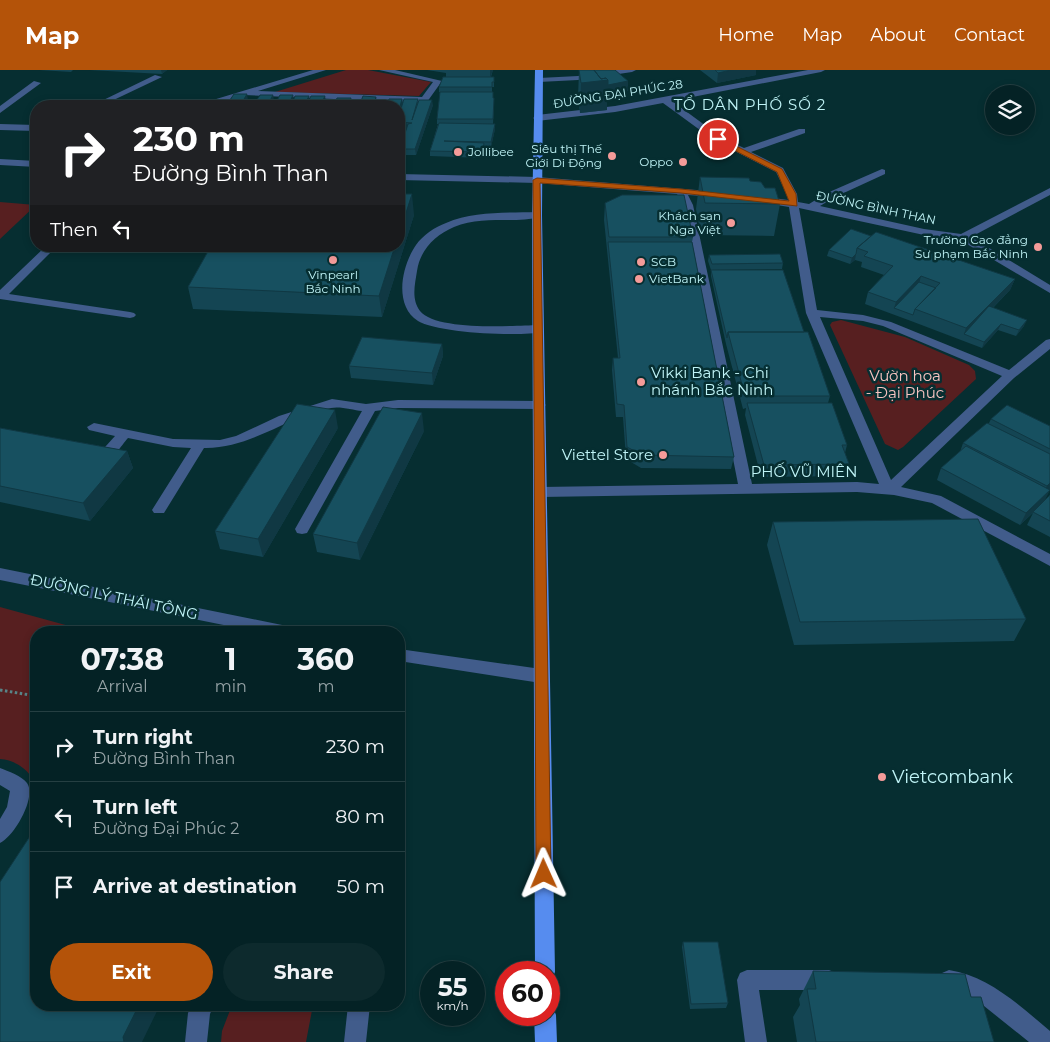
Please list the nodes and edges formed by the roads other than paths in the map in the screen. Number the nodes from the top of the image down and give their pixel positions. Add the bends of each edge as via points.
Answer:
1 (322, 70) edge
2 (383, 70) edge
3 (632, 70) edge
4 (821, 70) edge
5 (539, 75) edge
6 (158, 76) dead end
7 (37, 84) dead end
8 (246, 94) junction
9 (108, 100) edge
10 (222, 100) edge
11 (665, 100) junction
12 (0, 110) edge
13 (537, 118) junction
14 (0, 127) edge
15 (30, 128) edge
16 (802, 131) dead end
17 (743, 152) junction
18 (0, 162) edge
19 (30, 164) edge
20 (882, 172) dead end
21 (405, 176) edge
22 (537, 180) junction
23 (681, 191) junction
24 (1050, 192) edge
25 (726, 195) edge
26 (744, 197) edge
27 (794, 204) junction
28 (810, 207) junction
29 (537, 215) junction
30 (963, 237) junction
31 (46, 252) edge
32 (1050, 290) edge
33 (0, 296) edge
34 (812, 313) junction
35 (130, 315) dead end
36 (538, 329) junction
37 (1050, 343) edge
38 (1010, 375) junction
39 (540, 405) junction
40 (370, 408) junction
41 (94, 426) dead end
42 (125, 433) junction
43 (200, 444) junction
44 (103, 457) edge
45 (746, 488) junction
46 (889, 490) junction
47 (541, 492) junction
48 (159, 510) dead end
49 (302, 529) dead end
50 (1050, 561) edge
51 (0, 574) edge
52 (257, 626) edge
53 (405, 656) edge
54 (541, 676) junction
55 (0, 776) edge
56 (0, 834) edge
57 (545, 961) edge
58 (847, 980) edge
59 (927, 980) edge
60 (200, 1011) edge
61 (358, 1011) edge
62 (545, 1026) edge
63 (196, 1042) edge
64 (355, 1042) edge
65 (546, 1042) edge
66 (756, 1042) edge
67 (1046, 1042) edge

1 - 8 street
2 - 8 street via 438,81 424,100
3 - 5 street via 578,78
4 - 11 street, ĐƯỜNG ĐẠI PHÚC 28
5 - 13 main road
6 - 9 street
7 - 12 street
8 - 10 street
11 - 13 street, ĐƯỜNG ĐẠI PHÚC 28
11 - 17 street via 718,139
13 - 22 main road
14 - 15 street
16 - 17 street
17 - 27 street via 780,170
18 - 19 street
20 - 28 street
21 - 22 street
22 - 23 street
22 - 29 main road
23 - 25 street
23 - 45 street via 688,205
24 - 30 street
26 - 27 street, ĐƯỜNG BÌNH THAN
27 - 28 street, ĐƯỜNG BÌNH THAN
27 - 34 street
28 - 30 street, ĐƯỜNG BÌNH THAN via 924,232
29 - 36 main road
29 - 36 street via 459,221 427,237 414,257 408,298 416,316 430,323 452,327
30 - 32 street
31 - 33 street
33 - 35 street
34 - 38 street via 887,324
34 - 46 street
36 - 39 main road
37 - 38 street
38 - 46 street
39 - 40 street via 398,404
39 - 47 main road
40 - 43 street via 332,403 231,442
40 - 49 street
41 - 42 street
42 - 43 street via 173,443
42 - 44 street
43 - 48 street
45 - 46 street, PHỐ VŨ MIÊN via 858,487
45 - 47 street, PHỐ VŨ MIÊN
46 - 50 street, PHỐ VŨ MIÊN via 936,499
47 - 54 main road
51 - 52 street, ĐƯỜNG LÝ THÁI TÔNG
53 - 54 street
54 - 57 main road
55 - 56 street via 20,787 18,806
58 - 66 street via 747,980
59 - 67 street via 957,980 1006,1009
60 - 63 street
61 - 64 street
62 - 65 main road

